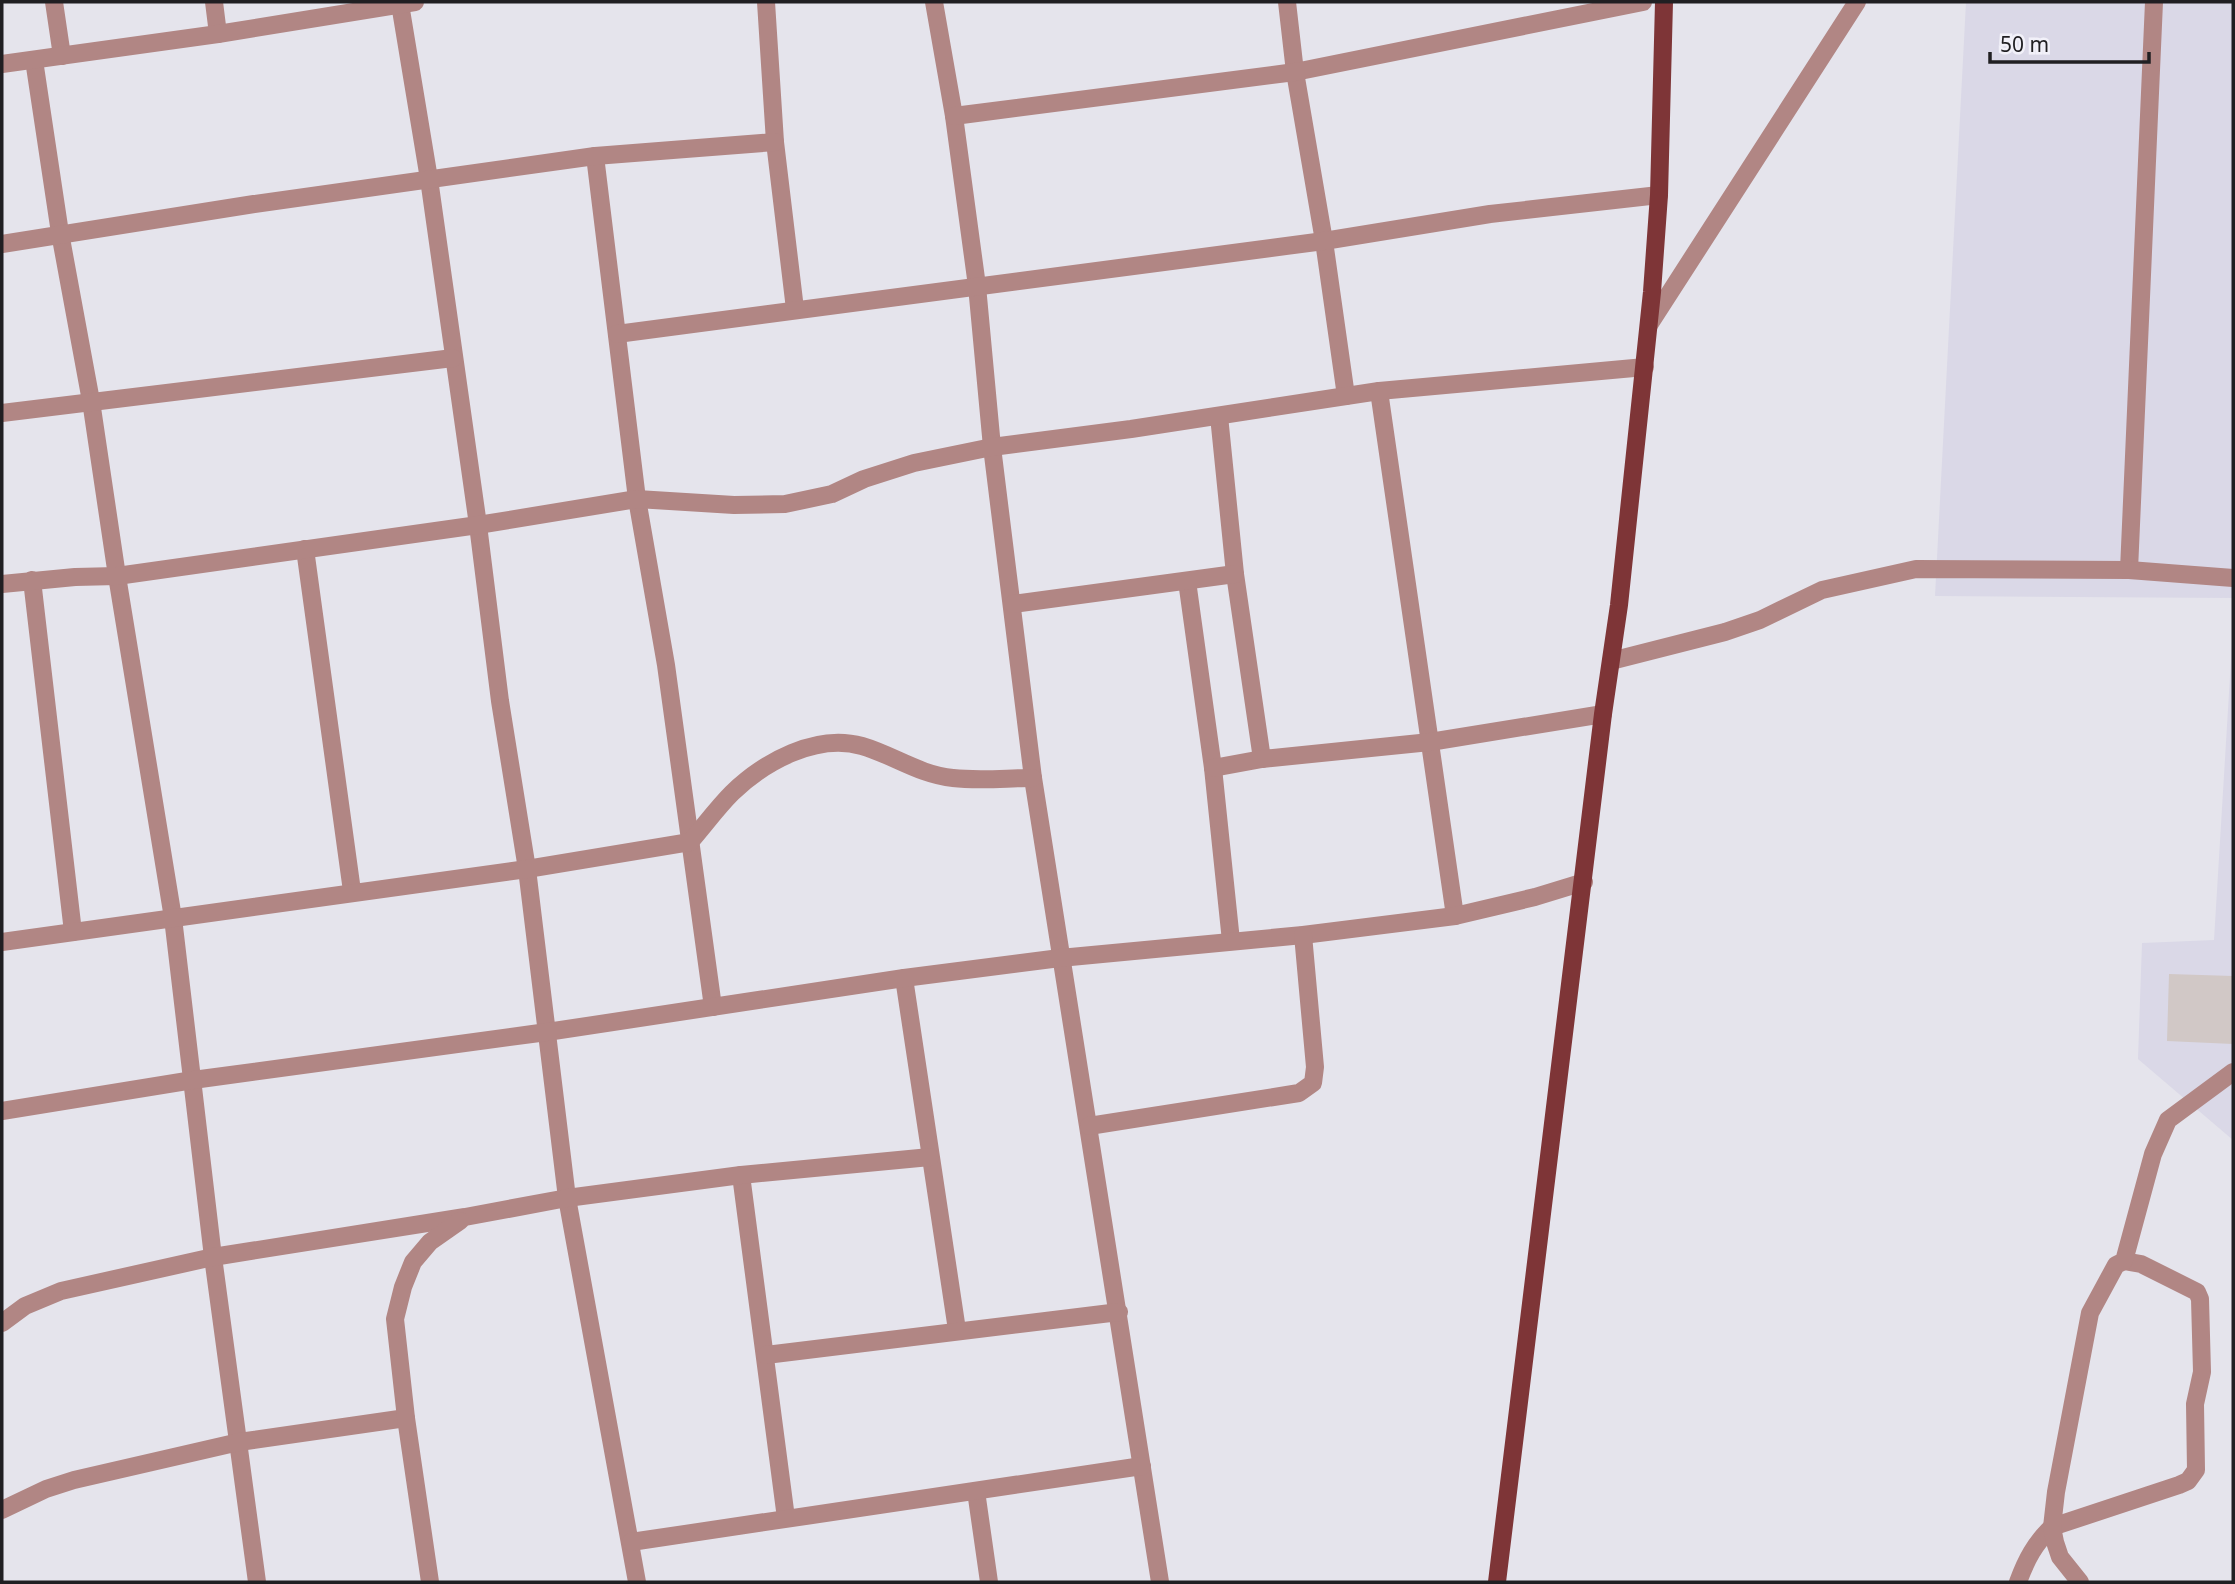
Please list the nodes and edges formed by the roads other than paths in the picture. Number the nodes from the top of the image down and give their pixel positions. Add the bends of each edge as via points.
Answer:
1 (54, 2) edge
2 (214, 2) edge
3 (766, 2) edge
4 (934, 2) edge
5 (1287, 2) edge
6 (1643, 2) edge
7 (1664, 2) edge
8 (1857, 2) edge
9 (2154, 2) edge
10 (408, 3) edge
11 (218, 34) junction
12 (62, 56) junction
13 (34, 60) junction
14 (2, 64) edge
15 (1295, 72) junction
16 (954, 116) junction
17 (775, 142) junction
18 (595, 156) junction
19 (429, 179) junction
20 (1658, 195) junction
21 (60, 233) junction
22 (1324, 241) junction
23 (2, 244) edge
24 (976, 286) junction
25 (795, 309) junction
26 (1649, 325) junction
27 (617, 334) junction
28 (453, 358) junction
29 (1644, 367) junction
30 (1378, 391) junction
31 (1346, 396) junction
32 (91, 401) junction
33 (2, 413) edge
34 (1219, 416) junction
35 (992, 446) junction
36 (637, 499) junction
37 (478, 526) junction
38 (305, 549) junction
39 (2129, 570) junction
40 (1234, 574) junction
41 (117, 576) junction
42 (2233, 578) edge
43 (32, 580) junction
44 (1187, 581) junction
45 (2, 584) edge
46 (1013, 604) junction
47 (1611, 661) junction
48 (1603, 714) junction
49 (1430, 742) junction
50 (1262, 759) junction
51 (1213, 768) junction
52 (1033, 778) junction
53 (690, 842) junction
54 (527, 869) junction
55 (1584, 882) junction
56 (352, 891) junction
57 (1455, 916) junction
58 (173, 918) junction
59 (73, 932) junction
60 (1303, 935) junction
61 (1231, 941) junction
62 (2, 942) edge
63 (1060, 958) junction
64 (904, 978) junction
65 (713, 1007) junction
66 (547, 1032) junction
67 (2233, 1072) edge
68 (193, 1080) junction
69 (2, 1111) edge
70 (1089, 1126) junction
71 (930, 1157) junction
72 (741, 1175) junction
73 (567, 1198) junction
74 (465, 1217) junction
75 (213, 1257) junction
76 (2124, 1261) junction
77 (1119, 1312) junction
78 (2, 1323) edge
79 (957, 1330) junction
80 (766, 1355) junction
81 (406, 1419) junction
82 (239, 1442) junction
83 (1142, 1466) junction
84 (976, 1491) junction
85 (2, 1510) edge
86 (786, 1518) junction
87 (2052, 1527) junction
88 (631, 1542) junction
89 (257, 1582) edge
90 (430, 1582) edge
91 (637, 1582) edge
92 (989, 1582) edge
93 (1160, 1582) edge
94 (1497, 1582) edge
95 (2018, 1582) edge
96 (2080, 1582) edge

1 - 12 street
2 - 11 street
3 - 17 street
4 - 16 street
5 - 15 street
6 - 15 street
7 - 20 main road
8 - 26 street
9 - 39 street
10 - 11 street
10 - 19 street
11 - 12 street
12 - 13 street
13 - 14 street
13 - 21 street
15 - 16 street
15 - 22 street
16 - 24 street
17 - 18 street
17 - 25 street
18 - 19 street
18 - 27 street
19 - 21 street
19 - 28 street
20 - 22 street via 1490,214
20 - 26 main road
21 - 23 street
21 - 32 street
22 - 24 street
22 - 31 street
24 - 25 street
24 - 35 street
25 - 27 street
26 - 29 main road
27 - 36 street
28 - 32 street
28 - 37 street
29 - 30 street
29 - 47 main road
30 - 31 street
30 - 49 street
31 - 34 street
32 - 33 street
32 - 41 street
34 - 35 street
34 - 40 street
35 - 36 street via 914,463 832,494 785,505
35 - 46 street
36 - 37 street
36 - 53 street
37 - 38 street
37 - 54 street
38 - 41 street
38 - 56 street
39 - 42 street
39 - 47 street via 1916,569 1822,590 1726,632
40 - 44 street
40 - 50 street
41 - 43 street
41 - 58 street
43 - 45 street
43 - 59 street
44 - 46 street
44 - 51 street
46 - 52 street
47 - 48 main road
48 - 49 street
48 - 55 main road
49 - 50 street
49 - 57 street
50 - 51 street
51 - 61 street
52 - 53 street via 951,778 901,764 862,746 813,746 756,772
52 - 63 street
53 - 54 street
53 - 65 street
54 - 56 street
54 - 66 street
55 - 57 street
55 - 94 main road
56 - 58 street
57 - 60 street
58 - 59 street
58 - 68 street
59 - 62 street
60 - 61 street
60 - 70 street via 1313,1083 1299,1093
61 - 63 street
63 - 64 street
63 - 70 street
64 - 65 street
64 - 71 street
65 - 66 street
66 - 68 street
66 - 73 street
67 - 76 street via 2168,1121 2153,1154
68 - 69 street
68 - 75 street
70 - 77 street
71 - 72 street
71 - 79 street
72 - 73 street
72 - 80 street
73 - 74 street
73 - 88 street
74 - 75 street
74 - 81 street via 430,1242 413,1262 403,1287 395,1319
75 - 78 street via 61,1291 25,1306
75 - 82 street
76 - 87 street via 2116,1265 2090,1313
76 - 87 street via 2141,1264 2197,1292 2200,1299 2202,1372 2195,1404 2196,1470 2179,1485
77 - 79 street
77 - 83 street
79 - 80 street
80 - 86 street
81 - 82 street
81 - 90 street
82 - 85 street via 74,1480
82 - 89 street
83 - 84 street
83 - 93 street
84 - 86 street
84 - 92 street
86 - 88 street
87 - 95 street via 2025,1561
87 - 96 street via 2060,1557
88 - 91 street

